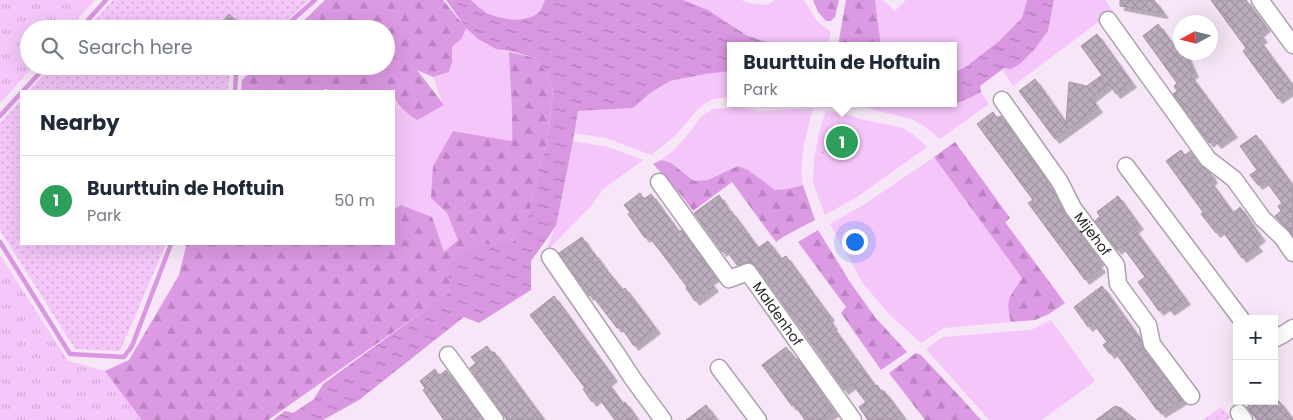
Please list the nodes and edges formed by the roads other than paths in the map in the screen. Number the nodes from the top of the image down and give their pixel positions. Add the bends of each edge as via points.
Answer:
1 (1260, 0) edge
2 (1108, 20) dead end
3 (1293, 45) edge
4 (1002, 100) dead end
5 (1126, 166) dead end
6 (659, 182) dead end
7 (1293, 253) edge
8 (550, 257) dead end
9 (1238, 315) edge
10 (1293, 328) edge
11 (1278, 338) edge
12 (448, 356) dead end
13 (719, 368) dead end
14 (1192, 396) dead end
15 (495, 420) edge
16 (663, 420) edge
17 (758, 420) edge
18 (852, 420) edge

1 - 3 street
2 - 7 street via 1208,159 1234,179
4 - 14 street, Mijehof via 1060,182 1073,208 1116,266 1118,284 1148,325 1152,344
5 - 9 street
6 - 18 street, Maldenhof via 730,278 748,272
8 - 16 street
10 - 11 street
12 - 15 street
13 - 17 street

